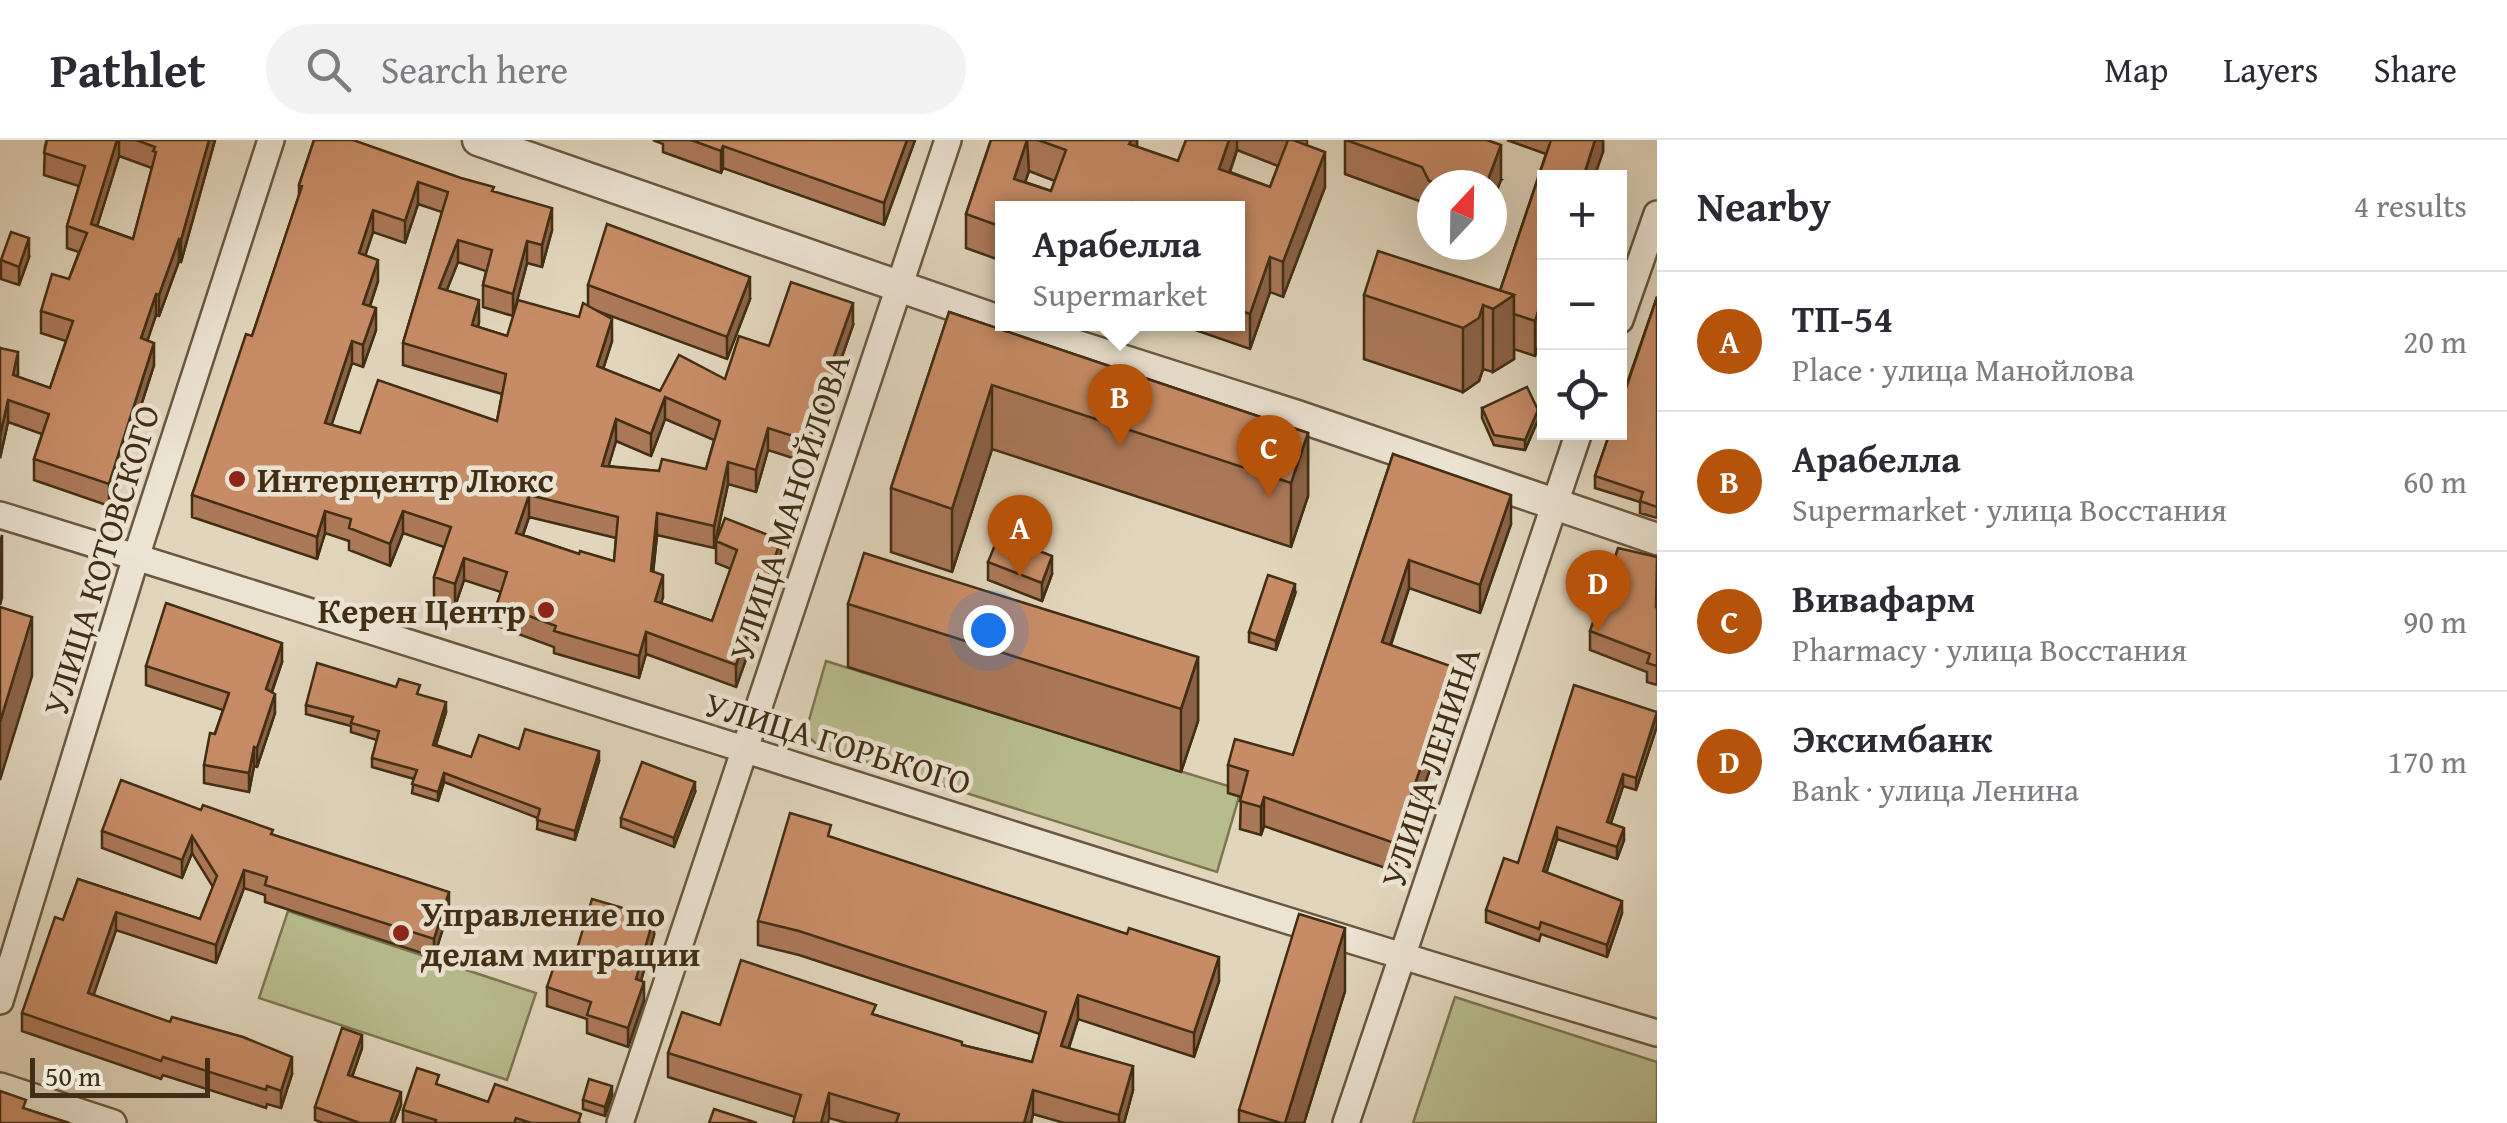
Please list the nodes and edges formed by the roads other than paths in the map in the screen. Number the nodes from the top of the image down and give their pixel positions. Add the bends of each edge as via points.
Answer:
1 (271, 140) edge
2 (478, 140) edge
3 (948, 140) edge
4 (1657, 214) edge
5 (900, 286) junction
6 (1627, 300) edge
7 (995, 319) edge
8 (1030, 331) edge
9 (1576, 440) edge
10 (1554, 505) junction
11 (0, 515) edge
12 (1657, 539) edge
13 (136, 557) junction
14 (745, 751) junction
15 (1404, 956) junction
16 (0, 1001) edge
17 (1657, 1032) edge
18 (0, 1086) edge
19 (112, 1123) edge
20 (620, 1123) edge
21 (1346, 1123) edge

1 - 13 street, УЛИЦА КОТОВСКОГО
2 - 5 street
3 - 5 street, УЛИЦА МАНОЙЛОВА
4 - 6 street
5 - 7 street
5 - 14 street, УЛИЦА МАНОЙЛОВА
8 - 10 street
9 - 10 street, УЛИЦА ЛЕНИНА
10 - 12 street
10 - 15 street, УЛИЦА ЛЕНИНА
11 - 13 street, УЛИЦА ГОРЬКОГО
13 - 14 street, УЛИЦА ГОРЬКОГО
13 - 16 street, УЛИЦА КОТОВСКОГО
14 - 15 street, УЛИЦА ГОРЬКОГО
14 - 20 street, УЛИЦА МАНОЙЛОВА
15 - 17 street, УЛИЦА ГОРЬКОГО
15 - 21 street, УЛИЦА ЛЕНИНА
18 - 19 street

